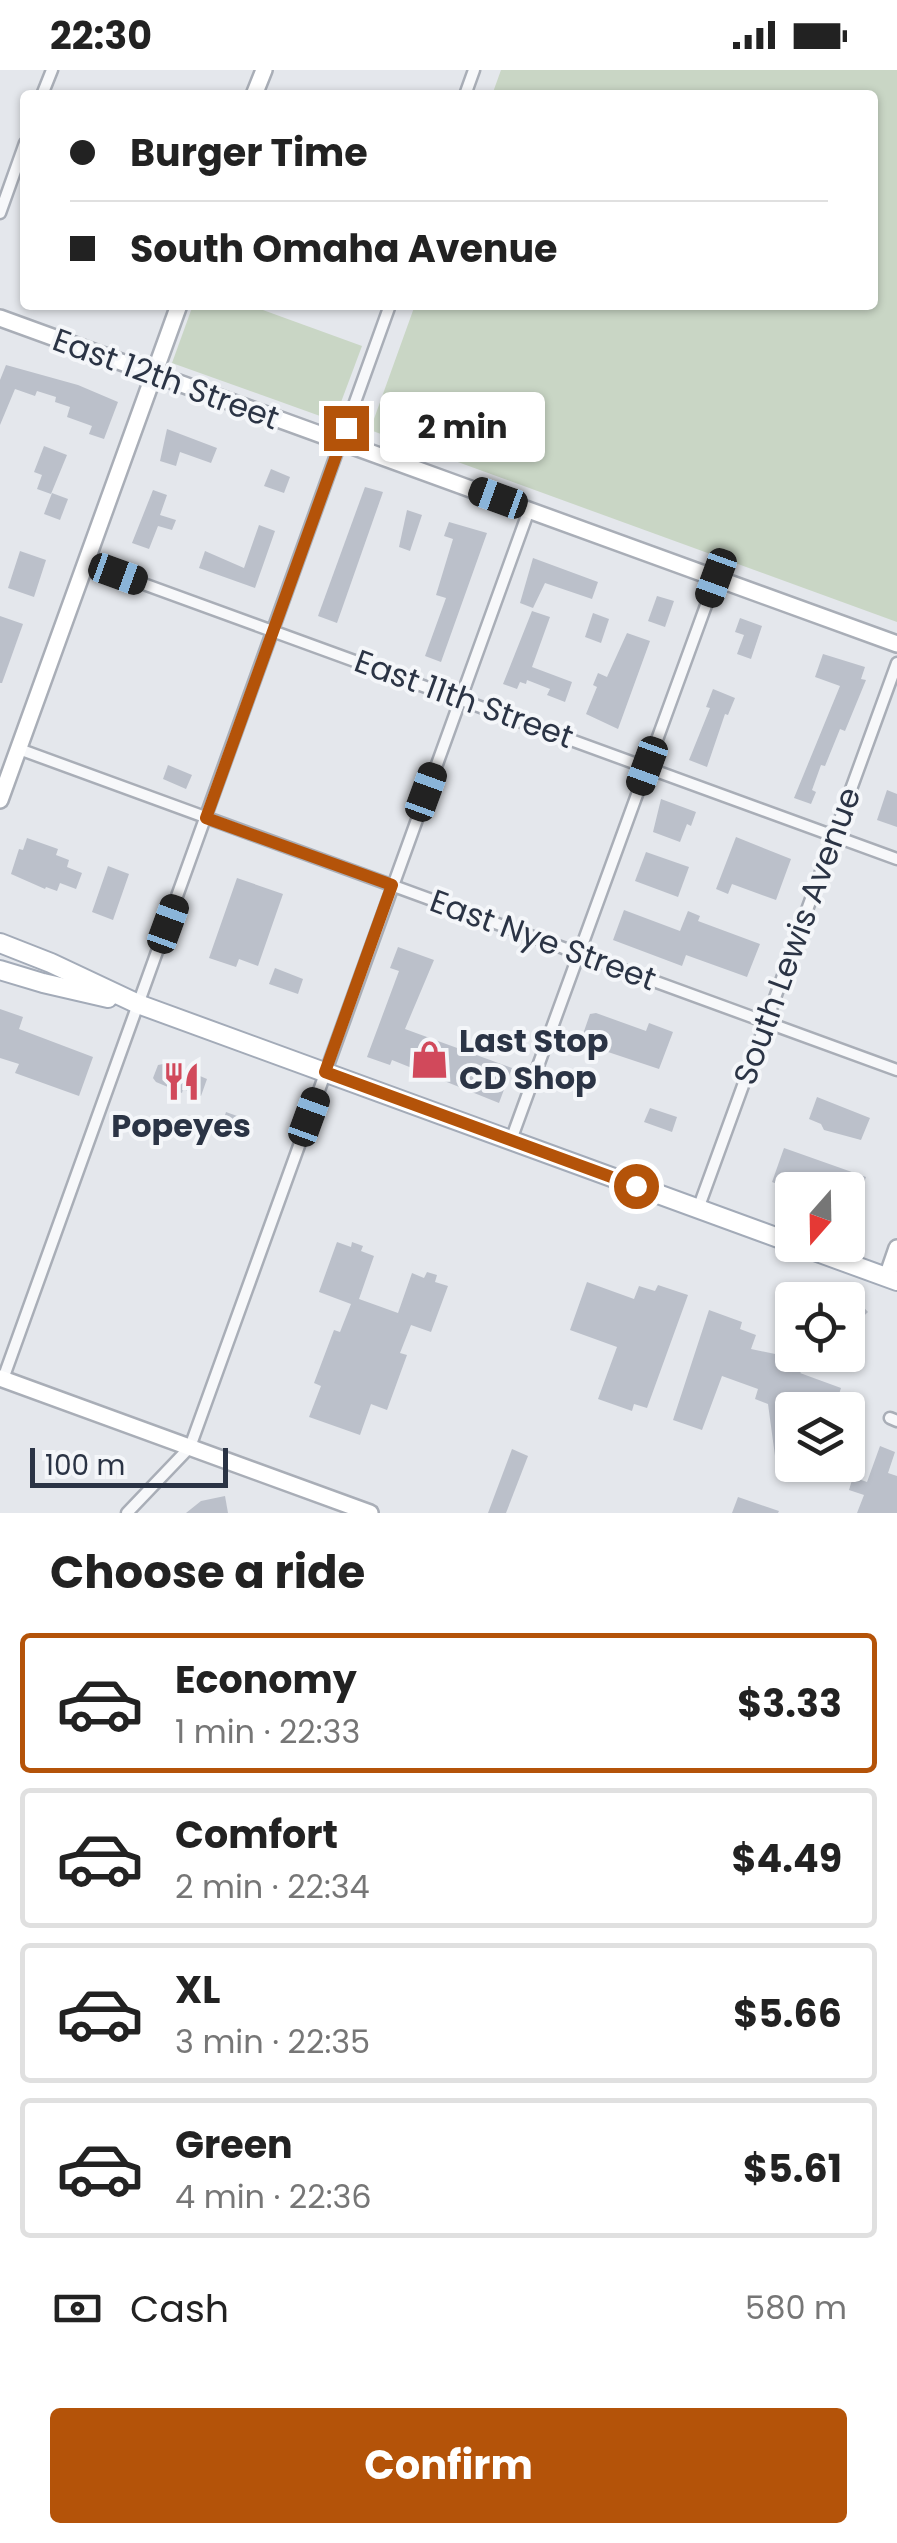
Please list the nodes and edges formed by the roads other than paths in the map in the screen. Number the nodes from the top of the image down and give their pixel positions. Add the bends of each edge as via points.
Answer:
1 (20, 157) edge
2 (0, 213) edge
3 (176, 310) edge
4 (388, 310) edge
5 (0, 318) edge
6 (154, 374) junction
7 (341, 442) junction
8 (530, 510) junction
9 (86, 563) junction
10 (716, 578) junction
11 (274, 631) junction
12 (897, 644) edge
13 (897, 663) edge
14 (460, 698) junction
15 (19, 749) junction
16 (647, 766) junction
17 (0, 800) edge
18 (206, 818) junction
19 (834, 836) junction
20 (897, 859) edge
21 (392, 885) junction
22 (0, 943) edge
23 (580, 952) junction
24 (0, 970) edge
25 (138, 1004) junction
26 (766, 1021) junction
27 (897, 1070) edge
28 (325, 1072) junction
29 (511, 1140) junction
30 (698, 1209) junction
31 (775, 1237) edge
32 (897, 1248) edge
33 (845, 1262) edge
34 (892, 1279) edge
35 (2, 1379) edge
36 (190, 1448) junction
37 (127, 1513) edge
38 (370, 1513) edge

1 - 2 street
3 - 6 street
4 - 7 street
5 - 6 street, East 12th Street
6 - 7 street, East 12th Street
6 - 9 street
7 - 8 street, East 12th Street
7 - 11 street
8 - 10 street, East 12th Street
8 - 14 street
9 - 11 street, East 11th Street
9 - 15 street
10 - 12 street, East 12th Street
10 - 16 street
11 - 14 street, East 11th Street
11 - 18 street
13 - 19 street, South Lewis Avenue
14 - 16 street, East 11th Street
14 - 21 street
15 - 17 street
15 - 18 street, East Nye Street
16 - 19 street, East 11th Street
16 - 23 street
18 - 21 street, East Nye Street
18 - 25 street
19 - 20 street, East 11th Street
19 - 26 street, South Lewis Avenue
21 - 23 street, East Nye Street
21 - 28 street
22 - 25 main road
23 - 26 street, East Nye Street
23 - 29 street
24 - 25 main road
25 - 28 main road
25 - 35 street
26 - 27 street, East Nye Street
26 - 30 street, South Lewis Avenue
28 - 29 main road
28 - 36 street
29 - 30 main road
30 - 31 main road
32 - 34 street
33 - 34 main road
35 - 36 street
36 - 37 street
36 - 38 street

